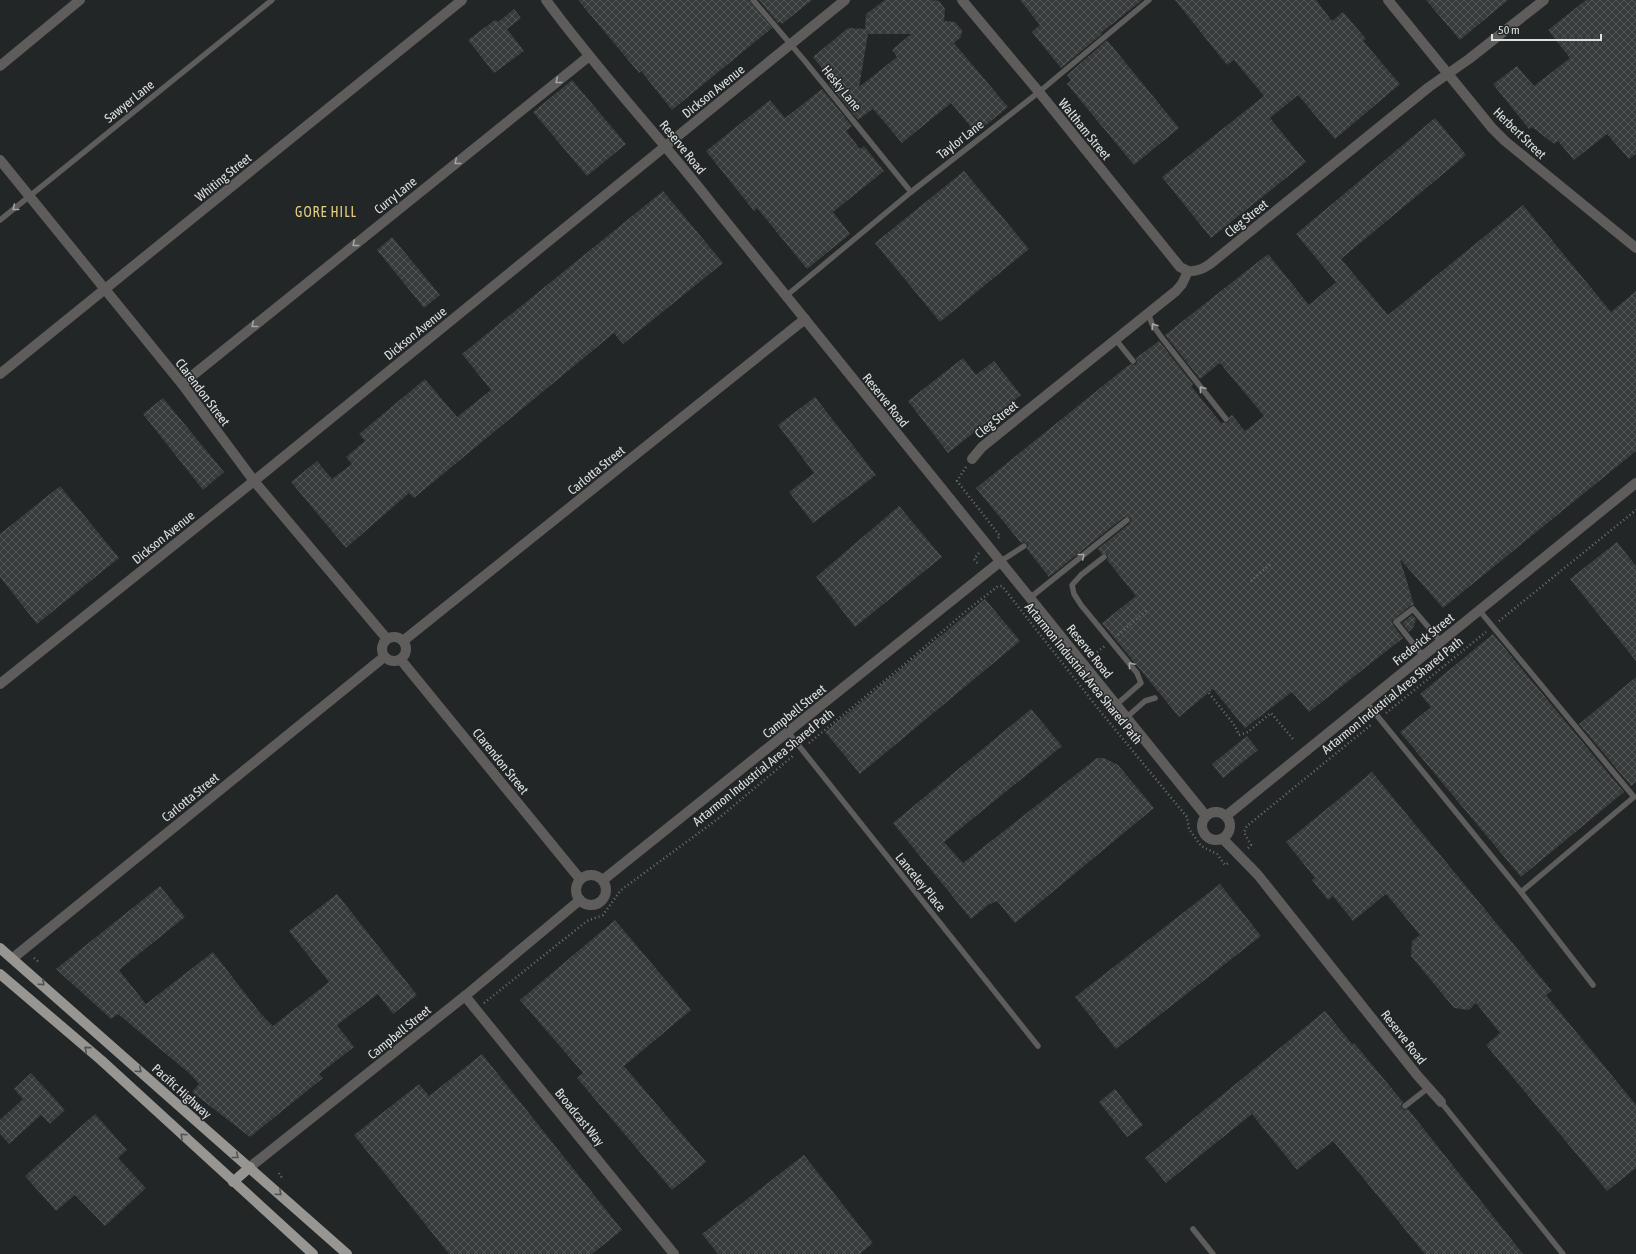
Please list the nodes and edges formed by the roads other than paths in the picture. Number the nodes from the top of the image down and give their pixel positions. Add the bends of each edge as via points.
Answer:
1 (80, 0) edge
2 (272, 0) edge
3 (462, 0) edge
4 (546, 0) edge
5 (753, 0) edge
6 (845, 0) edge
7 (962, 0) edge
8 (1149, 0) edge
9 (1388, 0) edge
10 (1544, 0) edge
11 (792, 44) junction
12 (588, 56) junction
13 (0, 66) edge
14 (1448, 73) junction
15 (1038, 92) junction
16 (666, 146) junction
17 (0, 160) edge
18 (911, 192) junction
19 (30, 196) junction
20 (0, 220) edge
21 (1636, 248) edge
22 (1188, 271) junction
23 (105, 289) junction
24 (786, 296) junction
25 (1148, 313) junction
26 (805, 319) junction
27 (1116, 340) junction
28 (1133, 361) dead end
29 (0, 374) edge
30 (182, 384) junction
31 (1226, 419) dead end
32 (972, 459) dead end
33 (254, 481) junction
34 (1636, 482) edge
35 (1127, 520) dead end
36 (1024, 546) dead end
37 (1104, 557) dead end
38 (1001, 561) junction
39 (1031, 597) junction
40 (1480, 610) junction
41 (387, 639) junction
42 (403, 641) junction
43 (1441, 642) junction
44 (1423, 656) junction
45 (384, 657) junction
46 (401, 660) junction
47 (0, 684) edge
48 (1155, 698) dead end
49 (1366, 702) junction
50 (1116, 704) junction
51 (1127, 717) junction
52 (788, 732) junction
53 (1206, 816) junction
54 (1226, 816) junction
55 (1224, 839) junction
56 (580, 879) junction
57 (603, 880) junction
58 (1521, 892) junction
59 (580, 900) junction
60 (0, 948) edge
61 (13, 958) junction
62 (0, 974) edge
63 (1593, 985) dead end
64 (465, 996) junction
65 (1038, 1046) dead end
66 (1428, 1088) junction
67 (1441, 1102) joint
68 (1405, 1106) dead end
69 (250, 1167) junction
70 (232, 1182) junction
71 (1193, 1229) dead end
72 (313, 1254) edge
73 (347, 1254) edge
74 (674, 1254) edge
75 (1213, 1254) edge
76 (1563, 1254) edge

1 - 13 street
2 - 19 lane, Sawyer Lane
3 - 23 street, Whiting Street
4 - 12 street, Reserve Road
5 - 11 lane, Hesky Lane
6 - 11 street, Dickson Avenue
7 - 15 street, Waltham Street
8 - 15 lane, Taylor Lane
9 - 14 street, Herbert Street
10 - 14 street, Cleg Street
11 - 16 street, Dickson Avenue
11 - 18 lane, Hesky Lane
12 - 16 street, Reserve Road
12 -> 30 street, Curry Lane
14 - 21 street, Herbert Street via 1505,141
14 - 22 street, Cleg Street via 1210,264 1194,272
15 - 18 lane, Taylor Lane
15 - 22 street, Waltham Street via 1180,267
16 - 24 street, Reserve Road
16 - 33 street, Dickson Avenue
17 - 19 street, Clarendon Street
18 - 24 lane, Taylor Lane
19 -> 20 lane, Sawyer Lane
19 - 23 street, Clarendon Street
22 - 25 street, Cleg Street via 1176,291
23 - 29 street, Whiting Street
23 - 30 street, Clarendon Street
24 - 26 street, Reserve Road
25 - 27 street, Cleg Street
31 -> 25 lane via 1162,338
26 - 38 street, Reserve Road
26 - 42 street, Carlotta Street
27 - 28 lane
27 - 32 street, Cleg Street via 982,447
30 - 33 street, Clarendon Street
33 - 41 street, Clarendon Street
33 - 47 street, Dickson Avenue
34 - 40 street, Frederick Street
39 -> 35 lane
36 - 38 lane
50 -> 37 lane via 1141,683 1137,673 1081,605 1072,585
38 - 39 street, Reserve Road
38 - 52 street, Campbell Street
39 - 50 street, Reserve Road
40 - 43 street, Frederick Street
40 - 58 lane via 1634,797
41 - 42 street via 396,637
41 - 45 street via 382,650
42 - 46 street via 407,649
43 - 44 street, Frederick Street
43 - 44 lane via 1413,609 1396,622
44 - 49 street, Frederick Street
45 - 46 street via 392,662
45 - 61 street, Carlotta Street
46 - 56 street, Clarendon Street
48 - 51 lane via 1145,701
49 - 54 street, Frederick Street
49 - 58 lane
50 - 51 street, Reserve Road
51 - 53 street, Reserve Road
52 - 57 street, Campbell Street
52 - 65 lane, Lanceley Place
53 - 54 street via 1214,812
53 - 55 street via 1201,824 1206,837 1214,841
54 - 55 street via 1230,831
55 - 66 street, Reserve Road via 1258,875
56 - 57 street via 589,875
56 - 59 street via 576,892
57 - 59 street via 606,890 599,903 589,905
58 - 63 lane
59 - 64 street, Campbell Street
60 - 61 main road, Pacific Highway
61 -> 69 main road, Pacific Highway
70 -> 62 main road via 124,1081
64 - 69 street, Campbell Street
64 - 74 street, Broadcast Way
66 - 67 street, Reserve Road
66 - 68 lane
67 - 76 lane, Reserve Road
69 - 70 main road, Campbell Street
69 -> 73 main road, Pacific Highway
70 - 72 main road
71 - 75 lane

